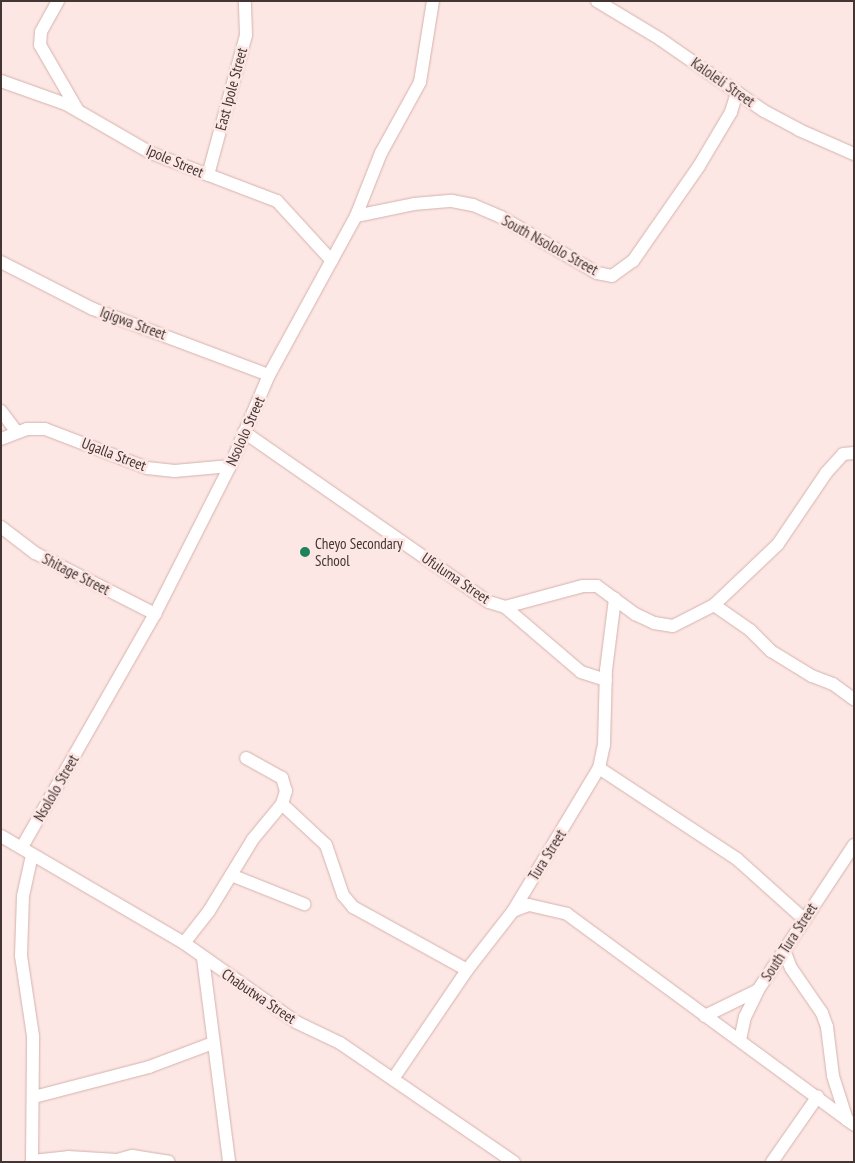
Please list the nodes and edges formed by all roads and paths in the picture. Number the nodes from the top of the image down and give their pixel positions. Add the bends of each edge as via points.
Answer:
1 (58, 1) edge
2 (245, 1) edge
3 (433, 1) edge
4 (596, 1) edge
5 (1, 81) edge
6 (737, 92) junction
7 (78, 112) junction
8 (854, 154) edge
9 (208, 175) junction
10 (356, 216) junction
11 (332, 261) junction
12 (1, 262) edge
13 (269, 375) junction
14 (1, 411) edge
15 (17, 432) junction
16 (244, 432) junction
17 (1, 440) edge
18 (854, 453) edge
19 (230, 466) junction
20 (1, 527) edge
21 (615, 599) junction
22 (714, 605) junction
23 (505, 607) junction
24 (155, 614) junction
25 (606, 680) junction
26 (854, 699) edge
27 (246, 758) dead end
28 (599, 768) junction
29 (282, 804) junction
30 (1, 836) edge
31 (854, 845) edge
32 (27, 851) junction
33 (231, 875) junction
34 (304, 904) dead end
35 (513, 910) junction
36 (806, 920) junction
37 (184, 943) junction
38 (784, 950) junction
39 (203, 958) junction
40 (466, 970) junction
41 (758, 990) junction
42 (705, 1016) junction
43 (740, 1040) junction
44 (213, 1044) junction
45 (394, 1079) junction
46 (818, 1096) junction
47 (34, 1097) junction
48 (850, 1122) edge
49 (32, 1161) edge
50 (169, 1162) edge
51 (229, 1162) edge
52 (514, 1162) edge
53 (772, 1162) edge

1 - 7 street via 41,32 40,45
2 - 9 street, East Ipole Street via 246,35
3 - 10 street, Nsololo Street via 420,82 381,154
4 - 6 street, Kaloleli Street via 660,39
5 - 7 street, Ipole Street via 39,93
6 - 8 street, Kaloleli Street via 799,130
6 - 10 street, South Nsololo Street via 731,112 699,166 633,261 612,276 597,272 501,217 473,205 452,201 414,204
7 - 9 street, Ipole Street via 151,153
9 - 11 street, Ipole Street via 277,202
10 - 11 street, Nsololo Street
11 - 13 street, Nsololo Street
12 - 13 street, Igigwa Street via 93,309
13 - 16 street, Nsololo Street
14 - 15 street
15 - 17 street, Ugalla Street
15 - 19 street, Ugalla Street via 45,429 147,468 175,471
16 - 19 street, Nsololo Street
16 - 23 street, Ufuluma Street via 468,589 489,602
18 - 22 street, Ufuluma Street via 843,454 778,544
19 - 24 street, Nsololo Street
20 - 24 street, Shitage Street via 35,553
21 - 22 street, Ufuluma Street via 654,623 674,626
21 - 23 street, Ufuluma Street via 605,590 583,586
21 - 25 street, Tura Street
22 - 26 street via 750,630 771,651
23 - 25 street via 581,672
24 - 32 street, Nsololo Street
25 - 28 street, Tura Street via 604,746
27 - 29 street via 282,778 286,791
28 - 35 street, Tura Street
28 - 36 street via 737,859
29 - 33 street via 253,838
29 - 40 street via 326,844 343,895 353,907
30 - 32 street, Chabutwa Street
31 - 36 street, South Tura Street
32 - 37 street, Chabutwa Street
32 - 47 street, Nsololo Street via 21,956 33,1036
33 - 34 street
33 - 37 street via 210,911
35 - 40 street, Tura Street
35 - 42 street via 529,905 567,914
36 - 38 street, South Tura Street
37 - 39 street, Chabutwa Street
38 - 41 street, South Tura Street
38 - 48 street via 791,968 828,1027 833,1076
39 - 44 street
39 - 45 street, Chabutwa Street via 296,1022 340,1043
40 - 45 street, Tura Street
41 - 42 street, South Tura Street
41 - 43 street via 745,1017
42 - 43 street
43 - 46 street
44 - 47 street via 149,1067
44 - 51 street
45 - 52 street, Chabutwa Street
46 - 48 street
46 - 53 street
47 - 49 street, Nsololo Street
49 - 50 street via 68,1157 117,1160 139,1156

